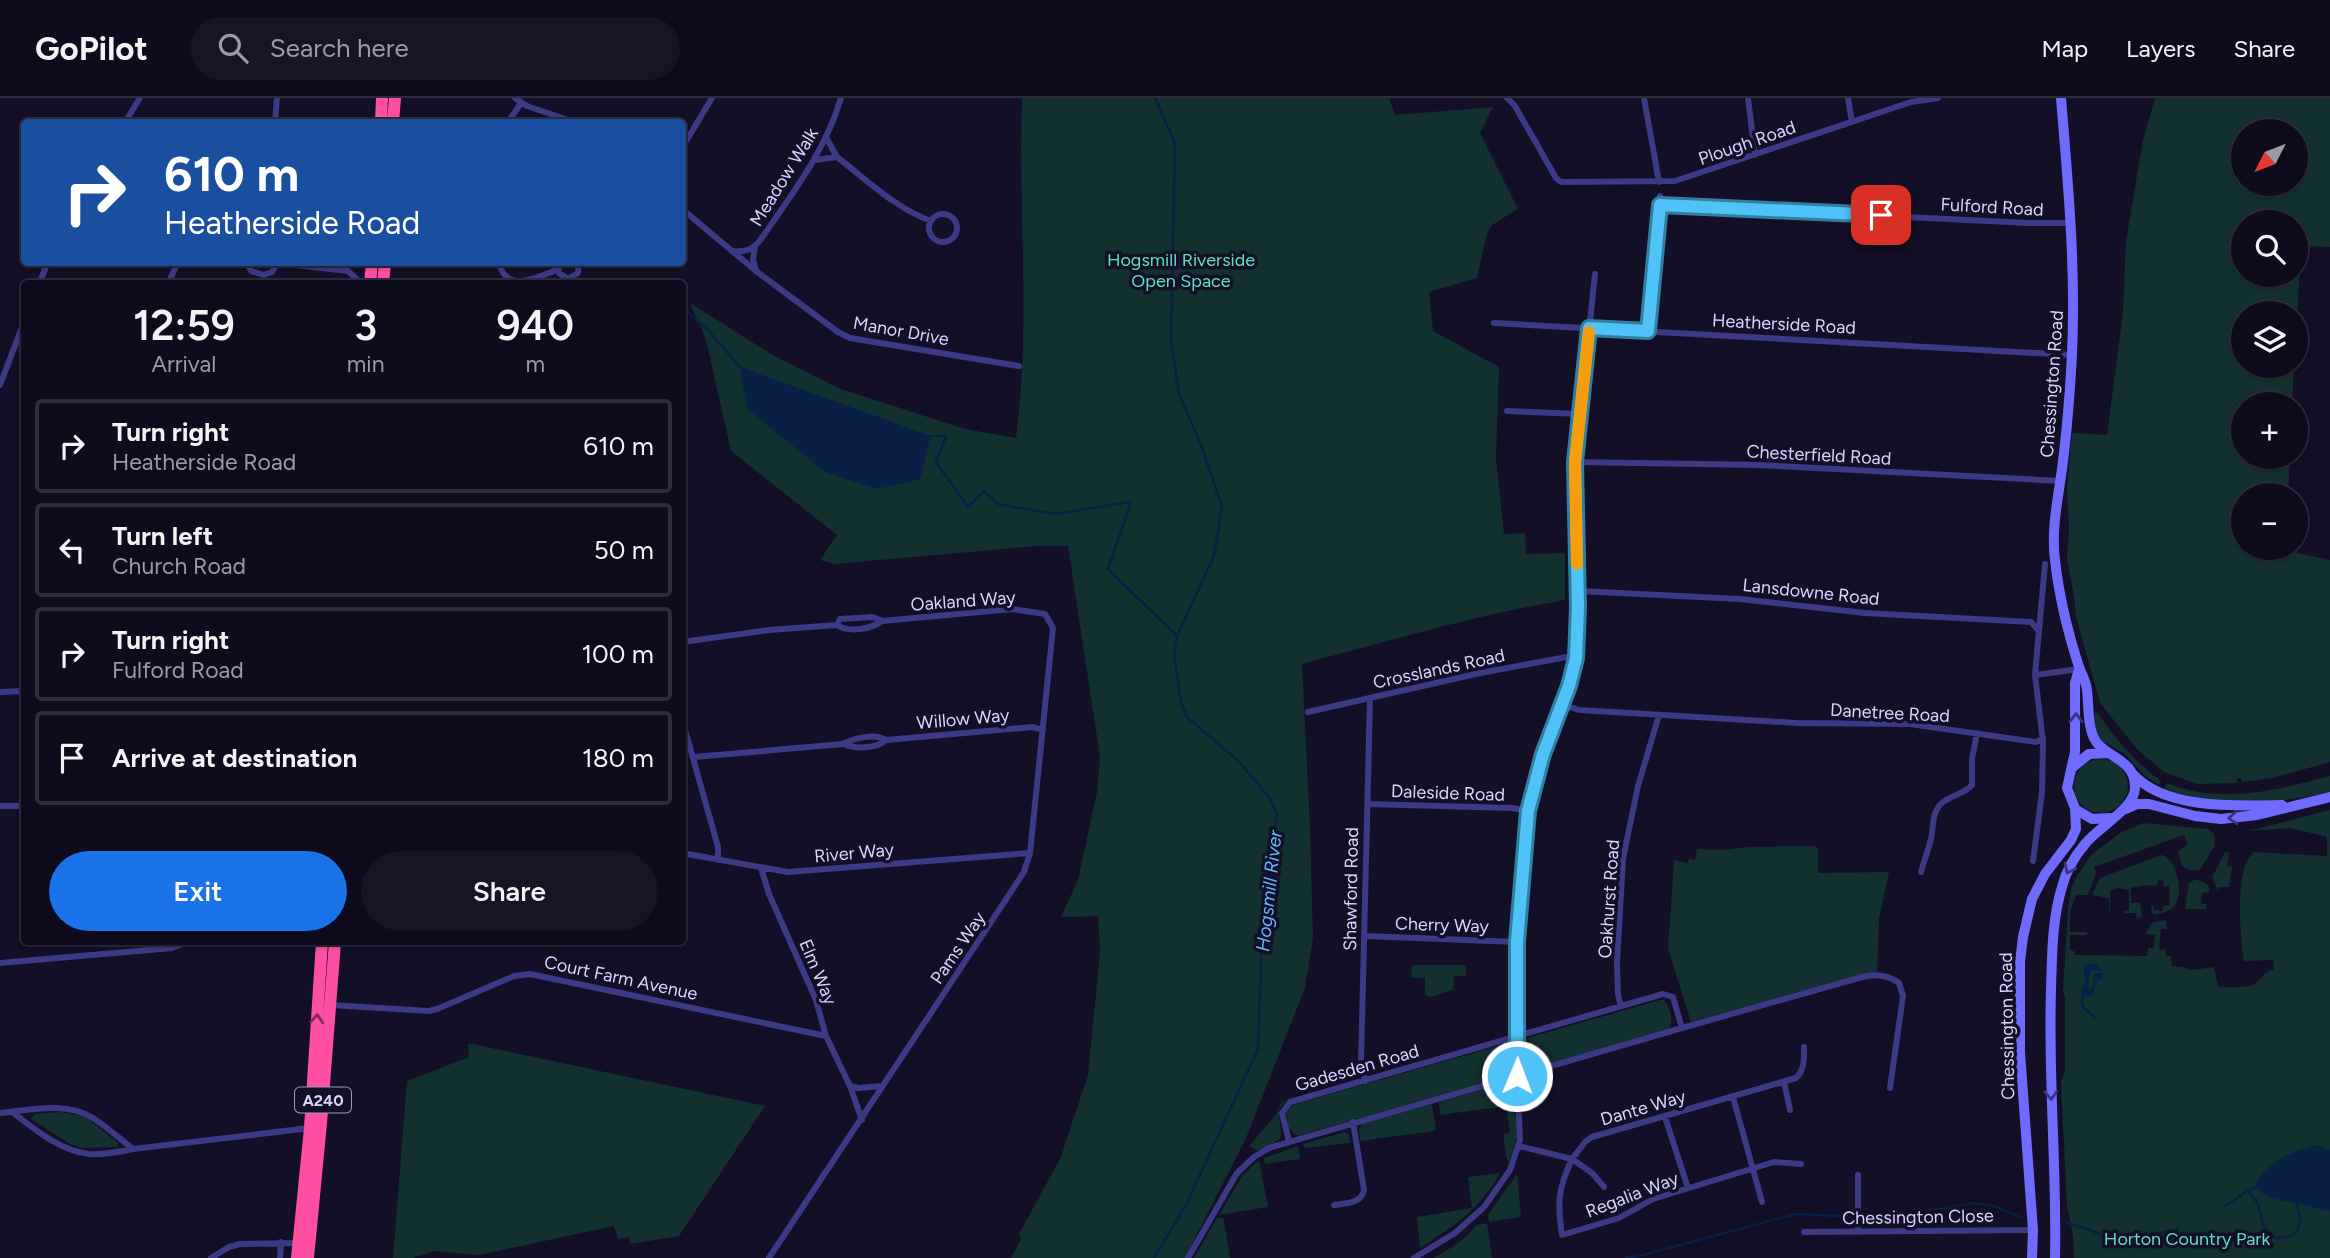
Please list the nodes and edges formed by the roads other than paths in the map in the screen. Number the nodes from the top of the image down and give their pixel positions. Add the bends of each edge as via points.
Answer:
1 (140, 98) edge
2 (277, 98) edge
3 (382, 98) edge
4 (395, 98) edge
5 (515, 98) edge
6 (712, 98) edge
7 (841, 98) edge
8 (1507, 98) edge
9 (1644, 98) edge
10 (1748, 98) edge
11 (1848, 98) edge
12 (1938, 98) edge
13 (2061, 98) edge
14 (521, 103) junction
15 (127, 119) edge
16 (275, 119) edge
17 (381, 119) edge
18 (393, 119) edge
19 (510, 119) edge
20 (566, 119) edge
21 (1852, 122) junction
22 (827, 139) junction
23 (686, 141) edge
24 (1755, 155) junction
25 (837, 157) junction
26 (815, 160) junction
27 (1659, 182) junction
28 (1660, 196) dead end
29 (1660, 205) junction
30 (686, 212) edge
31 (931, 221) junction
32 (2070, 223) junction
33 (755, 247) junction
34 (732, 251) junction
35 (249, 266) edge
36 (276, 266) edge
37 (304, 266) edge
38 (501, 266) edge
39 (558, 266) edge
40 (579, 266) edge
41 (756, 271) junction
42 (1595, 274) dead end
43 (260, 275) junction
44 (260, 280) edge
45 (358, 280) edge
46 (512, 280) edge
47 (527, 280) edge
48 (1494, 323) dead end
49 (1589, 328) junction
50 (21, 330) edge
51 (1648, 331) junction
52 (2072, 355) junction
53 (1019, 366) dead end
54 (0, 385) edge
55 (1507, 411) dead end
56 (1580, 414) junction
57 (1575, 462) junction
58 (2061, 481) junction
59 (2045, 564) dead end
60 (1578, 591) junction
61 (1045, 614) joint
62 (2038, 630) junction
63 (686, 641) edge
64 (1576, 658) junction
65 (2079, 669) junction
66 (2035, 675) junction
67 (21, 691) edge
68 (0, 692) edge
69 (1370, 698) junction
70 (1561, 705) junction
71 (1308, 712) dead end
72 (1659, 715) junction
73 (1042, 730) junction
74 (1977, 733) junction
75 (686, 734) edge
76 (2043, 738) junction
77 (2110, 754) junction
78 (694, 757) junction
79 (2127, 765) junction
80 (2072, 767) junction
81 (2330, 797) edge
82 (1367, 804) junction
83 (2300, 804) junction
84 (0, 806) edge
85 (21, 806) edge
86 (2075, 808) junction
87 (2125, 810) junction
88 (1528, 811) junction
89 (2112, 818) junction
90 (1030, 852) junction
91 (686, 854) edge
92 (718, 860) junction
93 (2033, 861) dead end
94 (761, 868) junction
95 (1921, 872) dead end
96 (1365, 936) junction
97 (1517, 942) junction
98 (180, 945) edge
99 (322, 945) edge
100 (335, 945) edge
101 (0, 963) edge
102 (330, 1005) junction
103 (1621, 1006) junction
104 (1682, 1028) junction
105 (826, 1036) junction
106 (1518, 1036) junction
107 (1804, 1047) dead end
108 (1517, 1076) junction
109 (1365, 1081) junction
110 (1784, 1083) junction
111 (850, 1086) junction
112 (883, 1086) junction
113 (1890, 1088) dead end
114 (1732, 1097) junction
115 (1790, 1110) dead end
116 (12, 1112) junction
117 (0, 1113) edge
118 (1665, 1117) junction
119 (862, 1120) junction
120 (1353, 1122) junction
121 (310, 1128) junction
122 (1289, 1141) junction
123 (1519, 1146) junction
124 (133, 1149) junction
125 (1572, 1159) junction
126 (1801, 1164) dead end
127 (1753, 1169) junction
128 (1858, 1175) dead end
129 (1604, 1187) dead end
130 (1688, 1188) junction
131 (1762, 1202) dead end
132 (1334, 1205) dead end
133 (2033, 1230) junction
134 (1804, 1232) dead end
135 (1858, 1232) junction
136 (281, 1242) junction
137 (298, 1242) junction
138 (211, 1258) edge
139 (280, 1258) edge
140 (297, 1258) edge
141 (308, 1258) edge
142 (768, 1258) edge
143 (1188, 1258) edge
144 (1414, 1258) edge
145 (2032, 1258) edge
146 (2055, 1258) edge

1 - 15 street
2 - 16 street
3 - 17 highway
4 - 18 highway
5 - 14 street
6 - 23 street
7 - 22 street, Meadow Walk
8 - 27 street, Plough Road via 1560,181
9 - 27 street
10 - 24 street
11 - 21 street
12 - 21 street, Plough Road
13 - 32 main road, Chessington Road
14 - 19 street
14 - 20 street
21 - 24 street, Plough Road
22 - 25 street
22 - 26 street, Meadow Walk
24 - 27 street, Plough Road
25 - 26 street
25 - 31 street via 900,206
26 - 33 street, Meadow Walk
28 - 29 street
29 - 32 street, Fulford Road
29 - 51 street
30 - 34 street, Manor Drive
31 - 31 street via 948,215 957,226 955,235 949,241 936,240 930,233
32 - 52 main road, Chessington Road
33 - 34 street, Meadow Walk
33 - 41 street
34 - 41 street, Manor Drive
35 - 43 street
36 - 43 street
37 - 45 street via 348,271
38 - 46 street
39 - 40 street via 561,276 572,278
39 - 47 street
41 - 53 street, Manor Drive via 850,338
42 - 49 street
43 - 44 street
48 - 49 street, Heatherside Road
49 - 51 street, Heatherside Road
49 - 56 street
50 - 54 street
51 - 52 street, Heatherside Road
52 - 58 main road, Chessington Road
55 - 56 street
56 - 57 street
57 - 58 street, Chesterfield Road via 1759,465
57 - 60 street
58 - 65 main road, Chessington Road via 2055,560
59 - 62 street
60 - 62 street, Lansdowne Road via 2031,622
60 - 64 street
61 - 63 street, Oakland Way via 1012,609 882,621 873,617 841,619 836,625
61 - 73 street, Pams Way via 1053,628
62 - 66 street
64 - 69 street, Crosslands Road via 1480,673
64 - 70 street
65 - 66 street
65 - 77 main road, Chessington Road via 2087,682 2091,731
80 -> 65 main road, Chessington Road
66 - 76 street
67 - 68 street
69 - 71 street, Crosslands Road
69 - 82 street, Shawford Road
70 - 72 street, Danetree Road
70 - 88 street
72 - 74 street, Danetree Road via 1910,724
72 - 103 street, Oakhurst Road via 1623,859 1617,962
73 - 78 street, Willow Way via 1033,727 886,740 880,745 851,748 843,744
73 - 90 street, Pams Way
74 - 76 street, Danetree Road via 2036,742
74 - 95 street via 1972,785 1938,807
75 - 78 street
76 - 93 street
77 - 79 main road, Chessington Road
77 - 80 main road via 2089,754
78 - 92 street
79 - 83 main road, Chessington Road via 2153,789 2200,803
79 - 87 main road via 2136,788
80 - 86 main road, Chessington Road via 2067,788
81 - 83 main road
82 - 88 street, Daleside Road
82 - 96 street, Shawford Road
83 -> 87 main road via 2221,819 2145,803
84 - 85 street
86 - 89 main road via 2092,819
86 - 133 main road, Chessington Road via 2076,829 2032,899 2023,937 2020,1052
87 - 89 main road
88 - 97 street
89 -> 146 main road via 2069,866 2057,905 2050,1024
90 - 94 street, River Way via 788,872
90 - 112 street, Pams Way via 1017,884
91 - 92 street, River Way
92 - 94 street, River Way
94 - 105 street, Elm Way via 817,1000
96 - 97 street, Cherry Way
96 - 109 street, Shawford Road via 1361,1063
97 - 106 street
98 - 101 street
121 -> 99 highway, A240
100 - 102 highway, A240
102 - 105 street, Court Farm Avenue via 429,1011 514,976 530,974
102 - 141 highway, A240
103 - 104 street, Gadesden Road via 1670,994
103 - 106 street, Gadesden Road
104 - 108 street
104 - 113 street via 1861,977 1894,979 1903,996
105 - 111 street, Elm Way
106 - 108 street
106 - 109 street, Gadesden Road
107 - 110 street via 1801,1073
108 - 120 street
108 - 123 street
109 - 122 street, Gadesden Road via 1288,1104 1282,1113
110 - 114 street, Dante Way
110 - 115 street
111 - 112 street
111 - 119 street, Elm Way
112 - 119 street, Pams Way
114 - 118 street, Dante Way
114 - 127 street
116 - 117 street
116 - 124 street via 67,1149 89,1154
116 - 124 street via 78,1111
118 - 125 street, Dante Way via 1592,1137
118 - 130 street
119 - 142 street, Pams Way
120 - 122 street
120 - 132 street via 1363,1196
121 - 124 street
121 - 137 highway, A240
122 - 143 street via 1259,1153 1241,1168
123 - 125 street
123 - 144 street via 1502,1184 1484,1207 1455,1233
125 - 129 street
125 - 130 street, Regalia Way via 1560,1190 1562,1235 1619,1218 1653,1199
126 - 127 street, Regalia Way via 1774,1162
127 - 130 street, Regalia Way
127 - 131 street
128 - 135 street
133 - 135 street, Chessington Close
133 - 145 main road, Chessington Road
134 - 135 street, Chessington Close
136 - 137 street
136 - 138 street via 240,1244
136 - 139 street
137 - 140 highway, A240

